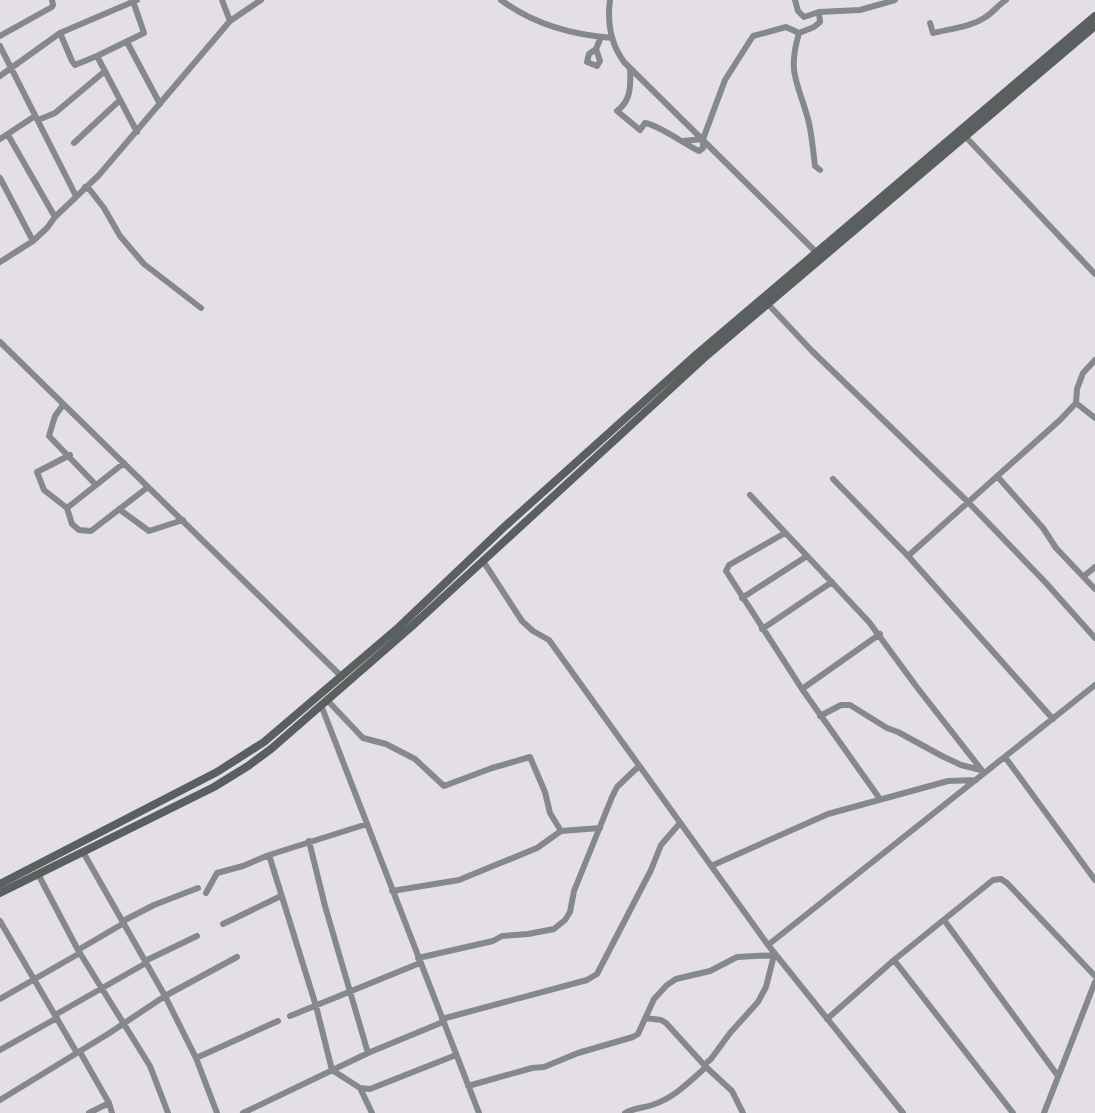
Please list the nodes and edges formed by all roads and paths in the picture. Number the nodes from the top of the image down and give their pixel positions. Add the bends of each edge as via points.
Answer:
1 (52, 0) edge
2 (222, 0) edge
3 (261, 0) edge
4 (501, 0) edge
5 (610, 0) edge
6 (795, 0) edge
7 (895, 0) edge
8 (1006, 0) edge
9 (135, 1) edge
10 (874, 2) edge
11 (819, 12) junction
12 (1095, 16) edge
13 (230, 21) junction
14 (930, 24) dead end
15 (1095, 26) edge
16 (60, 33) junction
17 (800, 33) junction
18 (0, 36) edge
19 (601, 38) junction
20 (612, 38) junction
21 (127, 42) junction
22 (0, 46) edge
23 (596, 49) dead end
24 (97, 56) junction
25 (11, 68) junction
26 (630, 68) junction
27 (105, 70) junction
28 (0, 76) edge
29 (120, 100) junction
30 (160, 104) junction
31 (37, 118) junction
32 (137, 132) junction
33 (962, 133) junction
34 (8, 135) junction
35 (0, 138) edge
36 (703, 140) junction
37 (679, 141) junction
38 (74, 143) dead end
39 (820, 170) dead end
40 (0, 178) edge
41 (85, 187) junction
42 (76, 196) junction
43 (55, 217) junction
44 (33, 241) junction
45 (817, 253) junction
46 (0, 262) edge
47 (1095, 274) edge
48 (765, 302) junction
49 (201, 308) dead end
50 (0, 342) edge
51 (1095, 360) edge
52 (1076, 403) junction
53 (63, 405) junction
54 (1095, 418) edge
55 (70, 455) junction
56 (124, 463) junction
57 (997, 476) junction
58 (832, 479) dead end
59 (96, 485) junction
60 (148, 487) junction
61 (750, 495) dead end
62 (967, 501) junction
63 (67, 508) junction
64 (119, 509) junction
65 (183, 520) junction
66 (786, 533) junction
67 (807, 556) junction
68 (908, 556) junction
69 (483, 561) junction
70 (1095, 567) edge
71 (1084, 576) junction
72 (832, 582) junction
73 (1095, 589) edge
74 (742, 598) junction
75 (762, 629) junction
76 (880, 634) junction
77 (1095, 638) edge
78 (342, 676) junction
79 (1095, 685) edge
80 (802, 690) junction
81 (324, 703) junction
82 (820, 716) junction
83 (1053, 719) junction
84 (1005, 757) junction
85 (639, 766) junction
86 (983, 772) junction
87 (976, 780) junction
88 (880, 799) junction
89 (680, 823) junction
90 (366, 824) junction
91 (600, 828) junction
92 (561, 831) junction
93 (309, 841) junction
94 (83, 852) junction
95 (268, 855) junction
96 (711, 866) junction
97 (38, 874) junction
98 (1095, 880) edge
99 (0, 884) edge
100 (198, 888) dead end
101 (392, 891) junction
102 (0, 893) edge
103 (206, 893) dead end
104 (281, 896) junction
105 (944, 920) junction
106 (0, 921) edge
107 (124, 922) junction
108 (223, 924) dead end
109 (198, 936) dead end
110 (768, 945) junction
111 (79, 952) junction
112 (775, 955) junction
113 (237, 957) dead end
114 (894, 960) junction
115 (419, 961) junction
116 (146, 962) junction
117 (1095, 976) edge
118 (34, 978) junction
119 (1095, 982) edge
120 (102, 988) junction
121 (350, 992) junction
122 (165, 996) junction
123 (0, 999) edge
124 (316, 1006) junction
125 (56, 1016) junction
126 (290, 1016) dead end
127 (645, 1018) junction
128 (827, 1019) junction
129 (278, 1021) dead end
130 (442, 1021) junction
131 (123, 1024) junction
132 (0, 1050) edge
133 (79, 1052) junction
134 (368, 1053) junction
135 (456, 1055) junction
136 (196, 1058) junction
137 (705, 1066) junction
138 (331, 1071) junction
139 (1058, 1076) junction
140 (468, 1086) junction
141 (360, 1088) junction
142 (0, 1100) edge
143 (109, 1103) junction
144 (89, 1113) edge
145 (112, 1113) edge
146 (168, 1113) edge
147 (217, 1113) edge
148 (243, 1113) edge
149 (372, 1113) edge
150 (479, 1113) edge
151 (625, 1113) edge
152 (743, 1113) edge
153 (903, 1113) edge
154 (1014, 1113) edge
155 (1044, 1113) edge

1 - 18 street via 52,7
2 - 13 street
3 - 13 street
4 - 19 street via 516,11 566,32
5 - 20 street
6 - 11 street via 804,17
7 - 10 street
8 - 14 street via 977,22 933,33
9 - 16 street
9 - 21 street via 144,33
10 - 11 street via 860,10
11 - 17 street via 820,22
12 - 33 main road
13 - 30 street
15 - 33 main road
16 - 24 street via 75,65
16 - 25 street
17 - 36 street via 786,27 753,36 725,80
17 - 39 street via 794,49 794,74
19 - 20 street
19 - 23 street
20 - 26 street via 615,50
21 - 24 street
21 - 30 street
22 - 25 street
24 - 27 street
25 - 28 street
25 - 31 street
26 - 36 street
26 - 37 street via 632,88 617,111 640,130 645,123 651,124
27 - 29 street
27 - 31 street via 55,113
29 - 32 street
29 - 38 street
30 - 32 street
31 - 34 street
31 - 42 street
32 - 41 street
33 - 45 main road
33 - 47 street
33 - 48 main road
34 - 35 street
34 - 43 street
36 - 37 street
36 - 37 street via 699,151
36 - 45 street
40 - 44 street
41 - 42 street
41 - 49 street via 144,264
42 - 43 street
43 - 44 street
44 - 46 street
45 - 48 main road
48 - 62 street
48 - 69 main road
48 - 78 main road via 658,389
50 - 53 street
51 - 52 street via 1083,373
52 - 54 street
52 - 57 street
53 - 55 street via 49,436
53 - 56 street
55 - 59 street
55 - 63 street via 37,472 44,490
56 - 59 street
56 - 60 street
57 - 62 street
57 - 71 street
58 - 68 street
59 - 63 street
60 - 64 street
60 - 65 street
61 - 66 street
62 - 68 street
62 - 77 street
63 - 64 street via 72,524 84,532 91,531
64 - 65 street via 149,531
65 - 78 street
66 - 67 street
66 - 74 street via 726,568
67 - 72 street
67 - 74 street
68 - 83 street
69 - 81 main road
69 - 85 street via 522,621 549,640
70 - 71 street
71 - 73 street
72 - 75 street
72 - 76 street
74 - 75 street
75 - 80 street
76 - 80 street
76 - 86 street
78 - 99 main road via 239,759
79 - 83 street
80 - 82 street
81 - 90 street
81 - 92 street via 363,738 386,744 415,759 444,786 531,758 550,813
81 - 94 main road via 233,776
82 - 86 street via 841,705 850,705 942,756
82 - 88 street
83 - 84 street
84 - 86 street
84 - 98 street
85 - 89 street
85 - 91 street via 617,787
86 - 87 street
87 - 88 street via 948,781
87 - 110 street
88 - 96 street via 828,814
89 - 96 street
89 - 130 street via 661,845 597,974
90 - 93 street
90 - 101 street
91 - 92 street
91 - 115 street via 574,891 570,912 559,926 502,936
92 - 101 street via 537,848 459,880
93 - 95 street
93 - 121 street
94 - 97 main road
94 - 107 street
95 - 103 street via 217,873
95 - 104 street
96 - 110 street
97 - 102 main road
97 - 111 street
100 - 107 street
101 - 115 street
104 - 108 street
104 - 124 street
105 - 114 street
105 - 117 street via 993,880 1001,879
105 - 139 street
106 - 118 street
107 - 111 street
107 - 116 street
109 - 116 street
110 - 112 street
111 - 118 street
111 - 120 street
112 - 127 street via 736,957 710,972 676,979 654,999
112 - 128 street
112 - 137 street via 758,1002
113 - 122 street
114 - 128 street
114 - 154 street
115 - 121 street
115 - 130 street
116 - 120 street
116 - 122 street
118 - 123 street
118 - 125 street
119 - 139 street
120 - 125 street
120 - 131 street
121 - 124 street
121 - 134 street
122 - 131 street
122 - 136 street
124 - 126 street
124 - 138 street
125 - 132 street
125 - 133 street
127 - 137 street via 666,1023
127 - 140 street via 633,1037 544,1067
128 - 153 street
129 - 136 street
130 - 134 street
130 - 135 street
131 - 133 street
131 - 146 street via 150,1066
133 - 142 street
133 - 143 street
134 - 138 street
135 - 140 street
135 - 141 street via 375,1087
136 - 147 street
137 - 151 street via 673,1095
137 - 152 street via 732,1091
138 - 141 street
138 - 148 street
139 - 155 street
140 - 150 street
141 - 149 street
143 - 144 street
143 - 145 street

